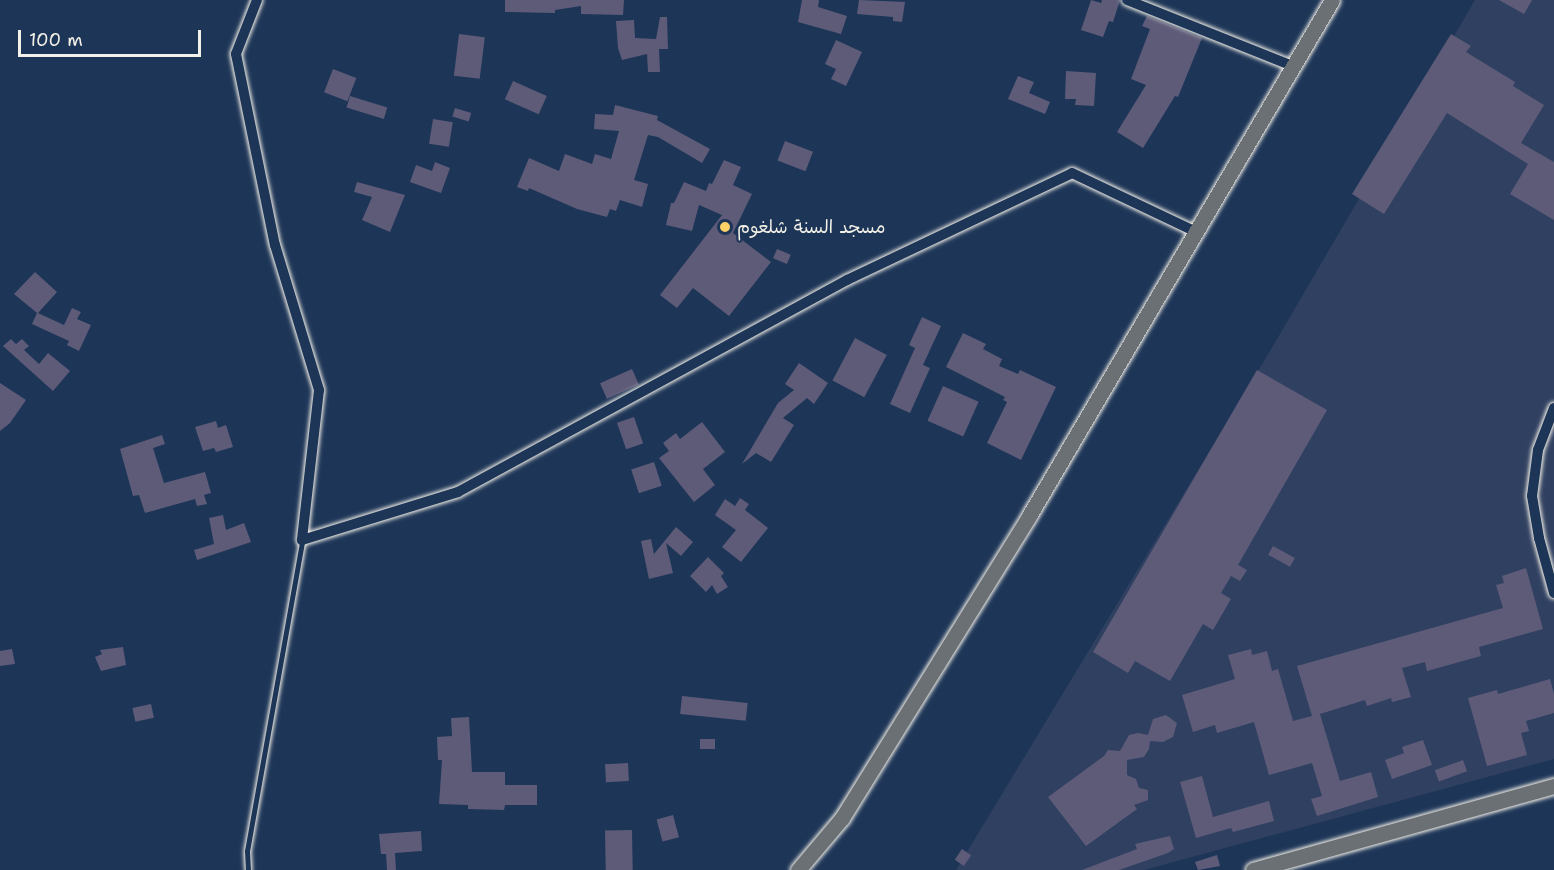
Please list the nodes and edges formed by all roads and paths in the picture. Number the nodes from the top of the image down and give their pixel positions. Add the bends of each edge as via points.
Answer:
1 (257, 0) edge
2 (1127, 0) edge
3 (1332, 0) edge
4 (1293, 66) junction
5 (1196, 232) junction
6 (1554, 408) edge
7 (302, 540) junction
8 (1554, 592) edge
9 (1554, 786) edge
10 (248, 870) edge
11 (798, 870) edge
12 (1253, 870) edge

1 - 7 street via 236,54 274,245 319,390
2 - 4 street
3 - 4 main road
4 - 5 main road
5 - 7 street via 1072,173 848,280 458,492
5 - 11 main road via 1029,516 842,818
6 - 8 street via 1538,450 1532,496
7 - 10 lane via 247,851
9 - 12 main road

